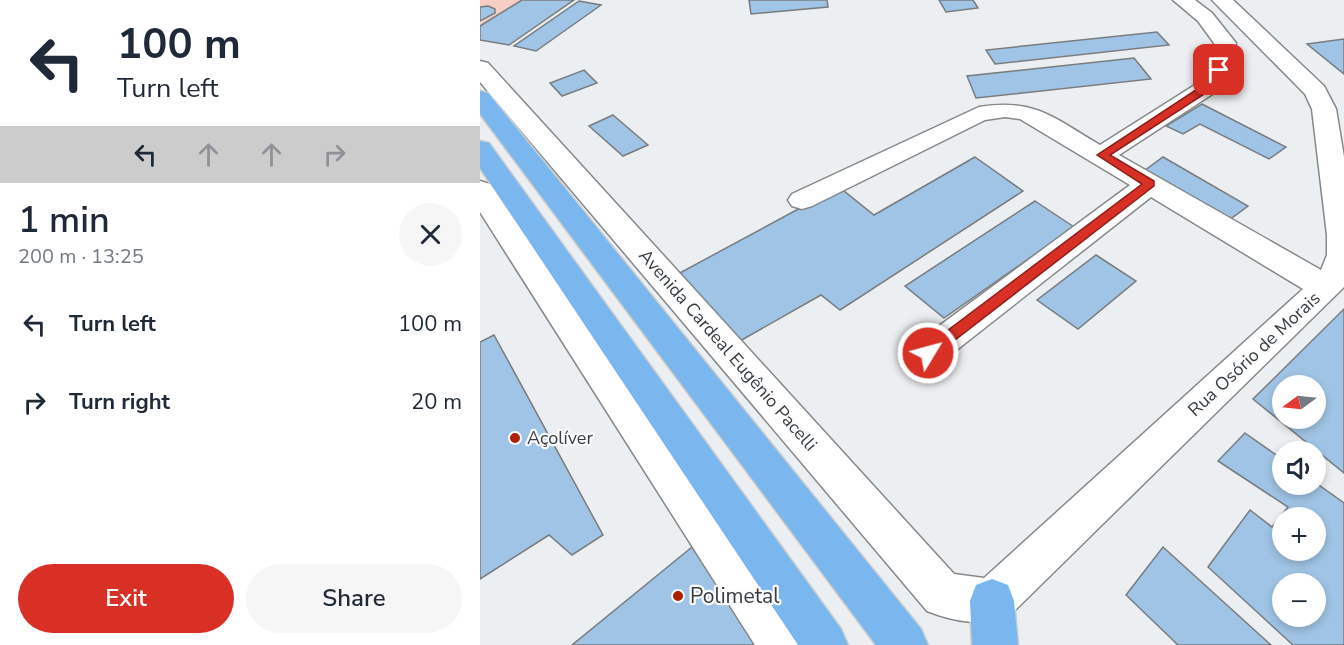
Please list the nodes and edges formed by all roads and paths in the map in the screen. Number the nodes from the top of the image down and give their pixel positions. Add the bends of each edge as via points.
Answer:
1 (1183, 0) edge
2 (1222, 0) edge
3 (480, 68) edge
4 (480, 98) edge
5 (480, 149) edge
6 (1102, 155) junction
7 (1150, 183) junction
8 (480, 190) edge
9 (802, 200) dead end
10 (1325, 286) junction
11 (928, 353) dead end
12 (992, 601) junction
13 (782, 645) edge
14 (825, 645) edge
15 (905, 645) edge
16 (995, 645) edge

1 - 6 street via 1205,17 1225,43 1219,70 1206,88
2 - 10 street, Rua Osório de Morais via 1316,91 1324,109 1342,235 1342,255 1332,281
3 - 12 street, Avenida Cardeal Eugênio Pacelli via 943,595
4 - 15 highway, Avenida Cardeal Eugênio Pacelli
5 - 14 highway
6 - 7 street
6 - 9 street via 1026,113 1005,110 979,114
7 - 10 street
7 - 11 street
8 - 13 street
10 - 12 street, Rua Osório de Morais
12 - 16 highway

